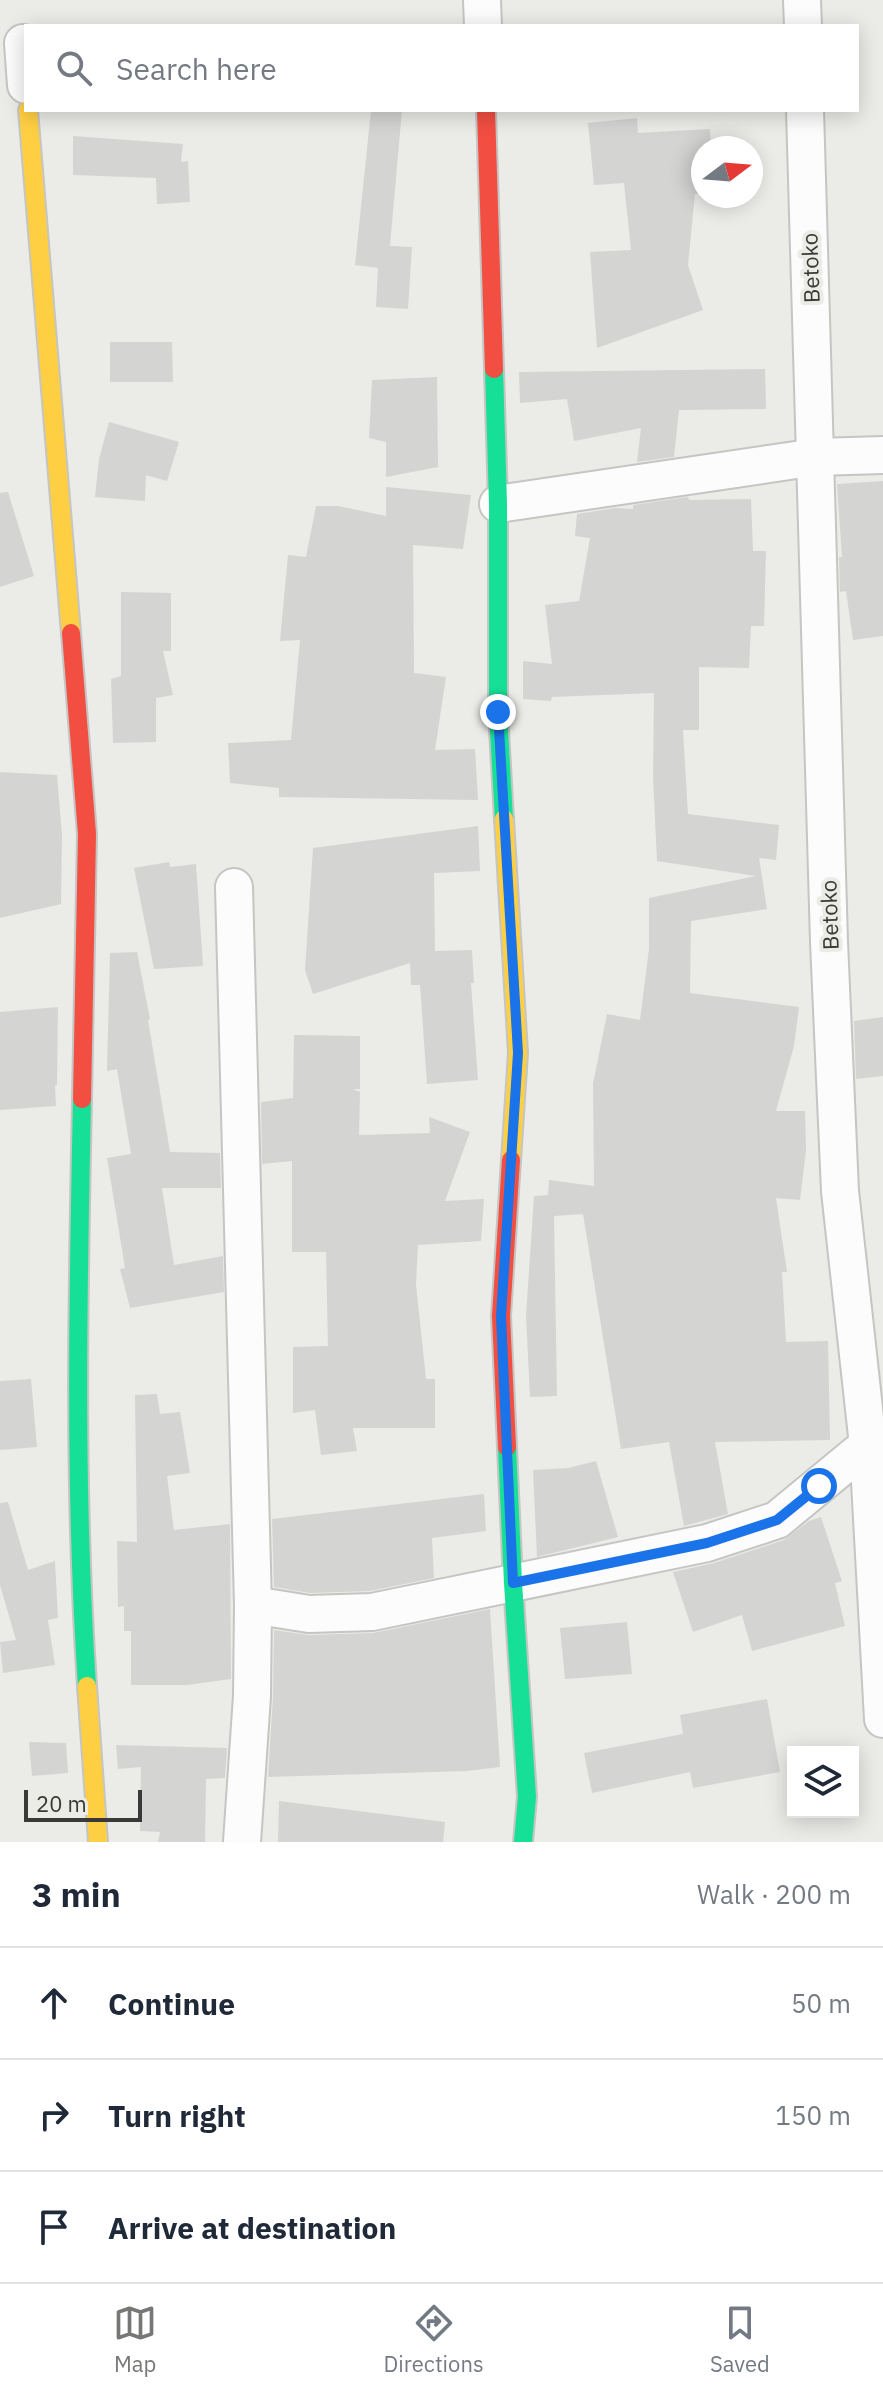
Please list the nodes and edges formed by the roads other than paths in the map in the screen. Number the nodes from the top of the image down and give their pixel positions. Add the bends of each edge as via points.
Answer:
1 (482, 0) edge
2 (802, 0) edge
3 (483, 24) edge
4 (803, 24) edge
5 (23, 43) dead end
6 (24, 57) edge
7 (28, 112) edge
8 (486, 112) edge
9 (805, 112) edge
10 (883, 455) edge
11 (816, 457) junction
12 (498, 504) junction
13 (234, 887) dead end
14 (876, 1446) edge
15 (513, 1583) junction
16 (253, 1605) junction
17 (883, 1719) edge
18 (98, 1842) edge
19 (242, 1842) edge
20 (523, 1842) edge

1 - 3 street
2 - 4 street
5 - 6 street
7 - 18 street via 87,834 77,1322 80,1577
8 - 12 street
9 - 11 street, Betoko
10 - 11 street
11 - 12 street
11 - 14 street, Betoko via 840,1191
12 - 15 street via 498,712 518,1053 501,1316
13 - 16 street
14 - 15 street via 777,1520 707,1543
14 - 17 street, Betoko
15 - 16 street via 372,1612 309,1614
15 - 20 street via 527,1797
16 - 19 street

